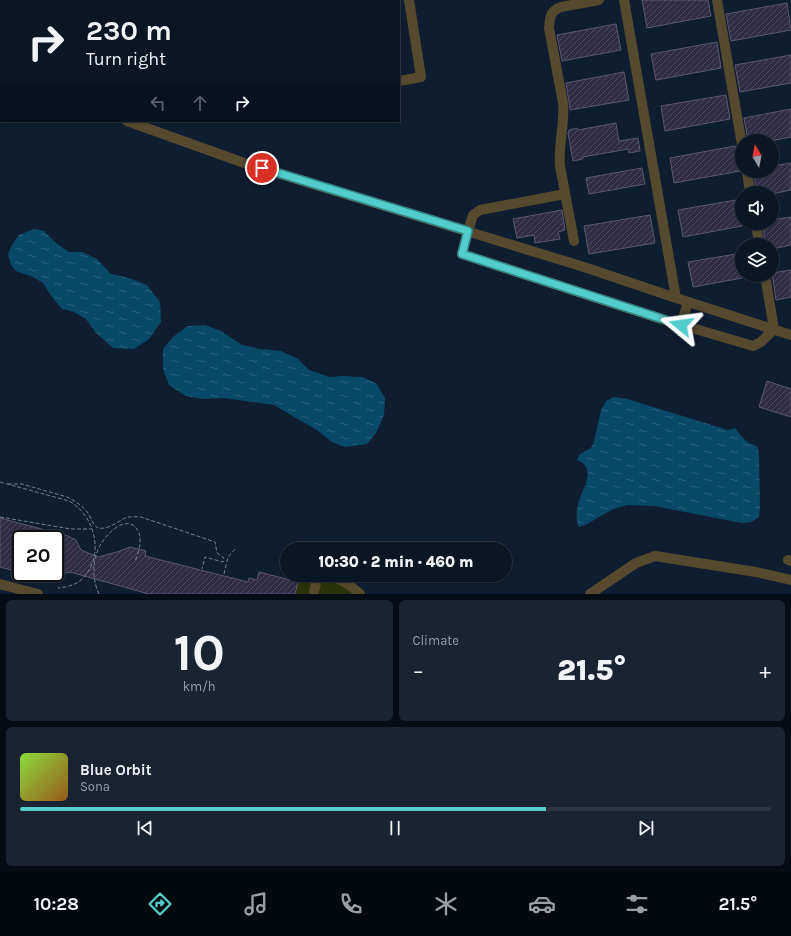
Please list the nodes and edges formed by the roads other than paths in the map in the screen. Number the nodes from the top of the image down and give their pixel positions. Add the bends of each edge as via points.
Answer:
1 (409, 0) edge
2 (599, 0) edge
3 (624, 0) edge
4 (717, 0) edge
5 (400, 81) edge
6 (131, 122) edge
7 (740, 134) edge
8 (565, 194) junction
9 (468, 231) junction
10 (574, 241) dead end
11 (766, 282) edge
12 (676, 298) junction
13 (688, 302) junction
14 (681, 325) junction
15 (774, 329) junction
16 (791, 335) edge
17 (791, 580) edge
18 (316, 582) edge
19 (346, 582) edge
20 (0, 584) edge
21 (314, 591) dead end
22 (38, 594) edge
23 (360, 594) edge
24 (590, 594) edge

1 - 5 lane via 421,77
2 - 8 lane via 555,9 550,20 549,28 564,114 559,156
3 - 12 lane
4 - 7 lane
6 - 9 lane via 247,164
8 - 9 lane via 480,210 473,215
8 - 10 lane
9 - 12 lane
9 - 14 lane via 462,254
11 - 15 lane
12 - 13 lane
13 - 14 lane
13 - 15 lane
14 - 15 lane via 753,346
15 - 16 lane
17 - 24 lane via 655,556 636,562
18 - 21 lane
19 - 23 lane
20 - 22 lane

